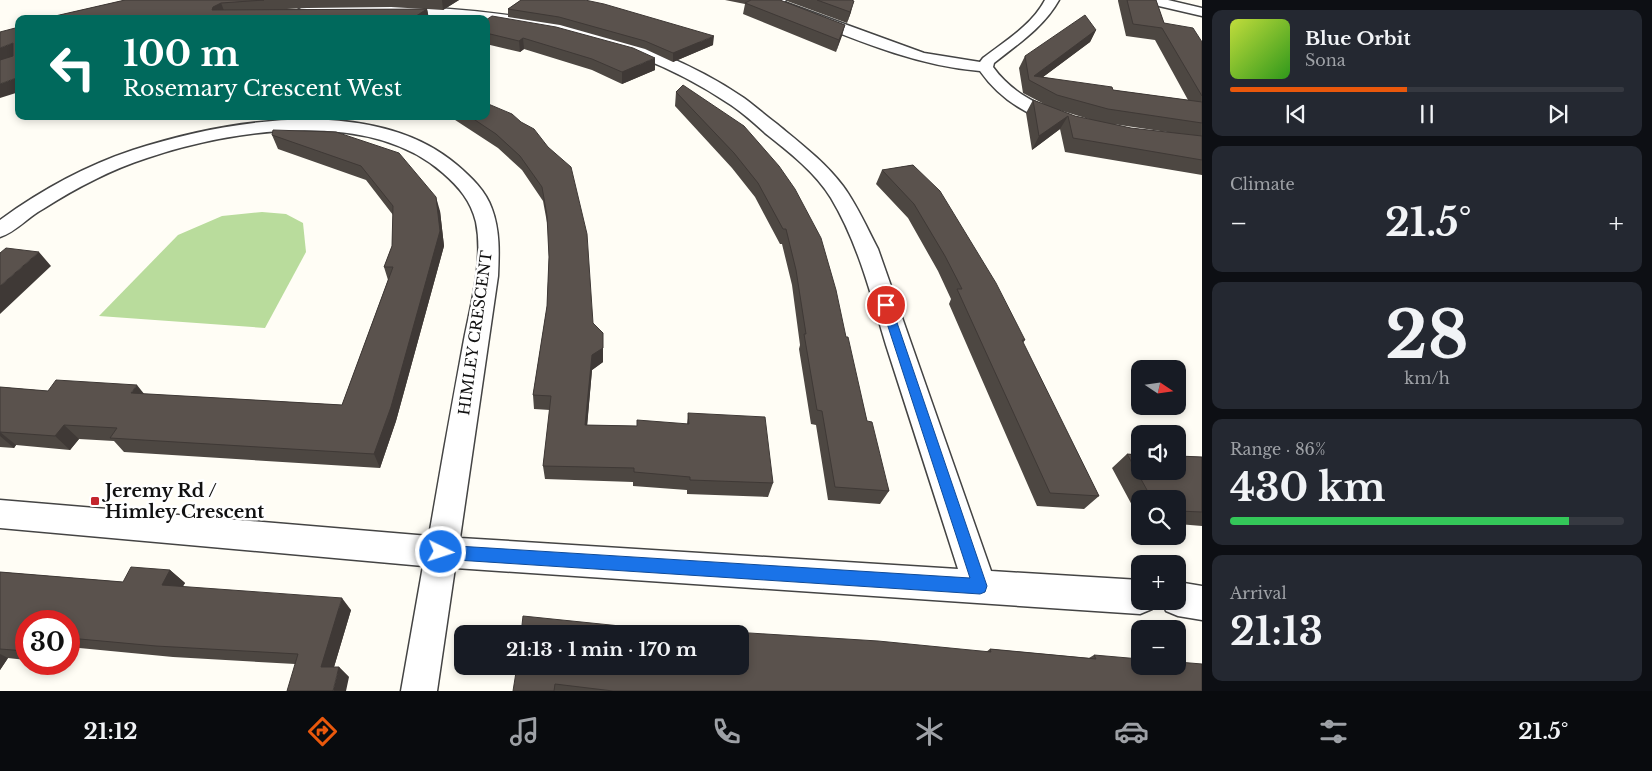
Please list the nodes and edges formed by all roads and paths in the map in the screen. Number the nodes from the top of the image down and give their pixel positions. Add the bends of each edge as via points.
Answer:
1 (493, 0) edge
2 (1052, 0) edge
3 (1151, 0) edge
4 (772, 2) edge
5 (287, 12) edge
6 (1202, 12) edge
7 (459, 15) edge
8 (470, 15) edge
9 (490, 19) edge
10 (985, 67) junction
11 (317, 121) edge
12 (1075, 124) edge
13 (0, 230) edge
14 (0, 514) edge
15 (441, 552) junction
16 (980, 586) junction
17 (1131, 596) edge
18 (1186, 600) edge
19 (1202, 603) edge
20 (419, 691) edge

1 - 8 street
2 - 10 street via 1045,13
3 - 6 street
4 - 10 street via 920,57
5 - 7 street via 387,8
9 - 16 street via 564,28 662,60 729,95 777,132 822,175 840,196 867,249
10 - 12 street via 1000,86 1018,100
11 - 13 street, HIMLEY CRESCENT via 239,130 147,152 67,184
11 - 15 street, HIMLEY CRESCENT via 388,134 415,143 445,163 476,196 483,209 489,252
14 - 15 street
15 - 16 street
15 - 20 street, HIMLEY CRESCENT
16 - 17 street
18 - 19 street

